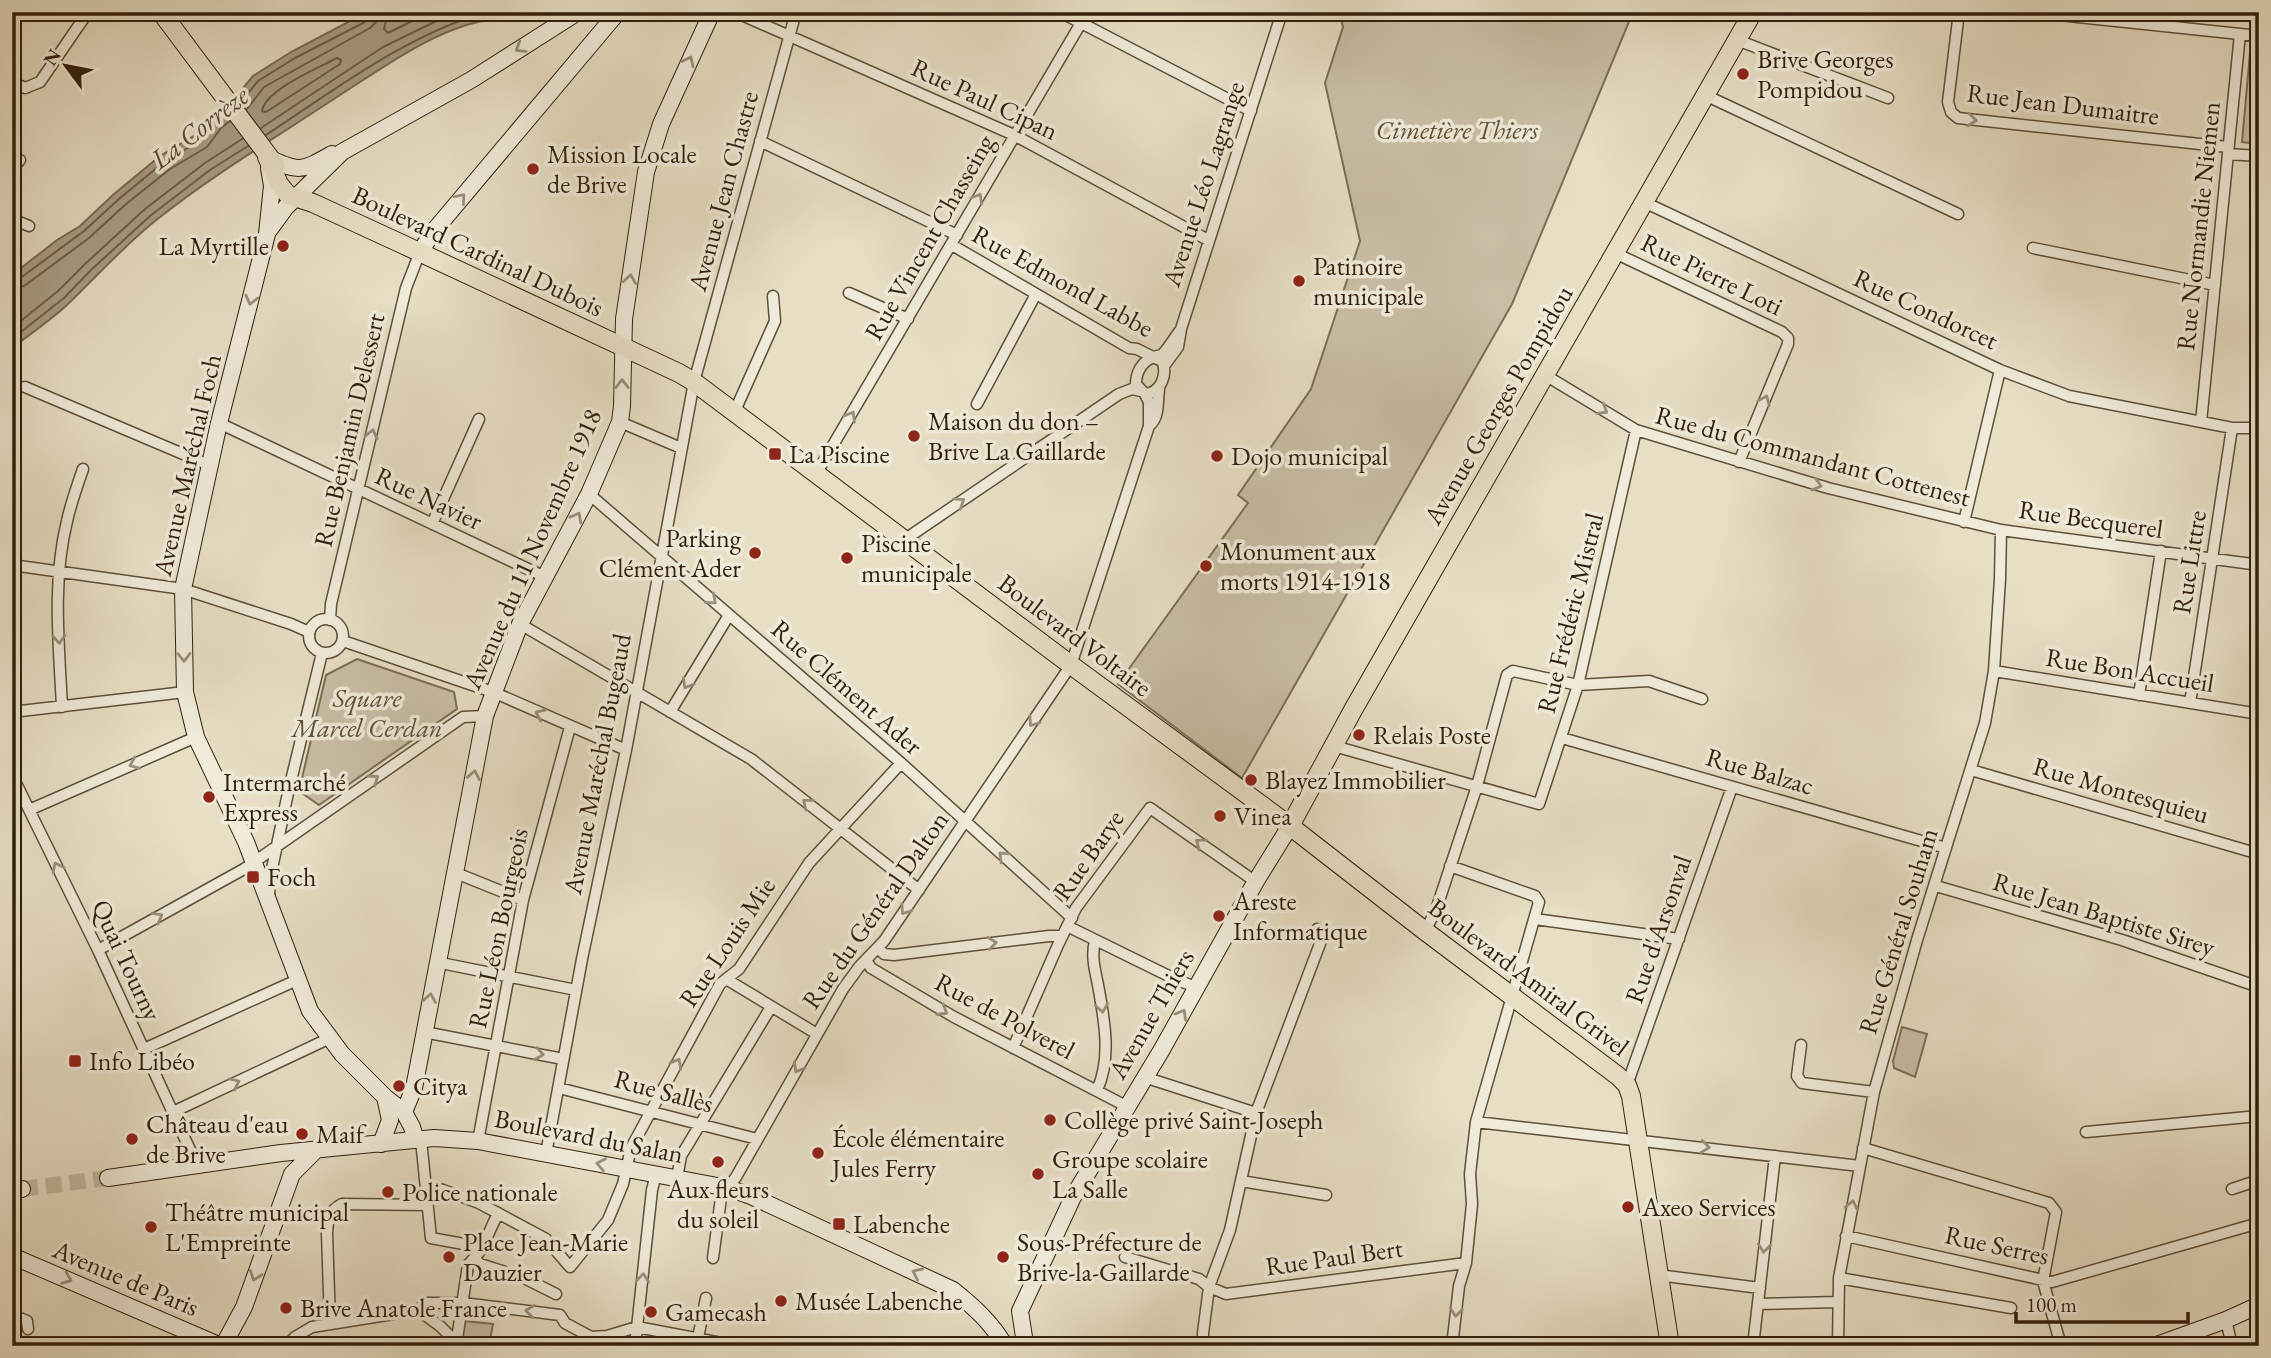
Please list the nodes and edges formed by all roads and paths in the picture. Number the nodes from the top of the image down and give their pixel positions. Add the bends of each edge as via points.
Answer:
1 (88, 12) edge
2 (161, 12) edge
3 (578, 12) edge
4 (618, 12) edge
5 (712, 12) edge
6 (735, 12) edge
7 (796, 12) edge
8 (1060, 12) edge
9 (1282, 12) edge
10 (1753, 12) edge
11 (2031, 12) edge
12 (2044, 13) edge
13 (1958, 15) edge
14 (1081, 23) junction
15 (2240, 34) junction
16 (789, 35) junction
17 (2259, 36) edge
18 (1738, 40) junction
19 (12, 82) edge
20 (1705, 95) junction
21 (1888, 98) dead end
22 (1251, 111) junction
23 (1014, 135) junction
24 (760, 141) junction
25 (2228, 150) junction
26 (342, 152) junction
27 (2259, 156) edge
28 (267, 157) junction
29 (20, 160) dead end
30 (12, 169) edge
31 (303, 197) junction
32 (1644, 202) junction
33 (1958, 214) dead end
34 (12, 219) edge
35 (29, 226) dead end
36 (267, 234) junction
37 (954, 240) junction
38 (1208, 240) junction
39 (2033, 248) dead end
40 (420, 252) junction
41 (1615, 253) junction
42 (2214, 285) junction
43 (849, 293) dead end
44 (1036, 294) junction
45 (773, 296) dead end
46 (908, 319) junction
47 (1181, 329) junction
48 (621, 347) junction
49 (1129, 348) junction
50 (1153, 358) junction
51 (1142, 365) junction
52 (1164, 366) junction
53 (2000, 370) junction
54 (1545, 375) junction
55 (694, 382) junction
56 (25, 387) dead end
57 (1159, 390) junction
58 (1143, 392) junction
59 (976, 404) dead end
60 (734, 413) junction
61 (479, 419) dead end
62 (620, 422) junction
63 (2201, 422) junction
64 (219, 423) junction
65 (1149, 426) junction
66 (2232, 428) junction
67 (2259, 428) edge
68 (1636, 430) junction
69 (681, 448) junction
70 (1739, 462) junction
71 (209, 465) junction
72 (83, 469) dead end
73 (816, 474) junction
74 (359, 489) junction
75 (589, 494) junction
76 (1964, 522) junction
77 (432, 524) junction
78 (2001, 530) junction
79 (904, 540) junction
80 (2161, 551) junction
81 (660, 555) junction
82 (2212, 559) junction
83 (12, 565) edge
84 (2259, 565) edge
85 (60, 572) junction
86 (545, 577) junction
87 (183, 589) junction
88 (729, 615) junction
89 (330, 620) junction
90 (520, 624) junction
91 (309, 632) junction
92 (342, 640) junction
93 (322, 653) junction
94 (1071, 665) junction
95 (1994, 671) junction
96 (1578, 685) junction
97 (185, 692) junction
98 (493, 692) junction
99 (635, 692) junction
100 (2139, 695) junction
101 (1702, 699) dead end
102 (2190, 703) junction
103 (62, 707) junction
104 (12, 712) edge
105 (670, 712) junction
106 (2259, 714) edge
107 (485, 716) junction
108 (570, 727) junction
109 (197, 737) junction
110 (1562, 738) junction
111 (1334, 746) junction
112 (626, 750) junction
113 (901, 763) junction
114 (1971, 770) junction
115 (12, 775) edge
116 (1477, 786) junction
117 (1732, 787) junction
118 (29, 810) junction
119 (966, 821) junction
120 (1290, 826) junction
121 (838, 829) junction
122 (278, 846) junction
123 (1946, 848) junction
124 (2259, 854) edge
125 (254, 862) junction
126 (1450, 866) junction
127 (456, 873) junction
128 (1256, 882) junction
129 (1936, 886) junction
130 (919, 890) junction
131 (523, 900) junction
132 (269, 903) junction
133 (1535, 919) junction
134 (1067, 927) junction
135 (1317, 929) dead end
136 (1425, 932) junction
137 (1679, 939) junction
138 (1095, 941) junction
139 (878, 948) junction
140 (98, 950) junction
141 (866, 960) junction
142 (436, 962) junction
143 (508, 976) junction
144 (726, 979) junction
145 (297, 980) junction
146 (1196, 987) junction
147 (2259, 987) edge
148 (576, 990) junction
149 (1513, 997) junction
150 (771, 1007) junction
151 (424, 1032) junction
152 (817, 1034) junction
153 (330, 1038) junction
154 (1801, 1045) dead end
155 (495, 1046) junction
156 (1013, 1048) junction
157 (144, 1049) junction
158 (563, 1059) junction
159 (1144, 1077) junction
160 (1627, 1085) junction
161 (559, 1088) junction
162 (1097, 1090) junction
163 (1874, 1092) junction
164 (385, 1097) junction
165 (1126, 1106) junction
166 (173, 1112) junction
167 (404, 1112) junction
168 (650, 1112) junction
169 (1256, 1113) junction
170 (2259, 1116) edge
171 (1476, 1122) junction
172 (701, 1125) junction
173 (2086, 1132) dead end
174 (757, 1139) junction
175 (1637, 1139) junction
176 (419, 1140) junction
177 (478, 1140) junction
178 (382, 1144) junction
179 (1863, 1148) junction
180 (315, 1151) junction
181 (546, 1154) junction
182 (1775, 1156) junction
183 (197, 1165) junction
184 (1860, 1166) junction
185 (627, 1168) junction
186 (656, 1174) junction
187 (108, 1178) tunnel mouth
188 (677, 1178) junction
189 (2259, 1180) edge
190 (1241, 1181) junction
191 (426, 1187) junction
192 (728, 1188) junction
193 (2232, 1189) dead end
194 (1326, 1195) dead end
195 (427, 1205) junction
196 (498, 1213) junction
197 (2259, 1223) edge
198 (1846, 1236) junction
199 (478, 1254) junction
200 (12, 1256) edge
201 (1125, 1257) dead end
202 (713, 1258) dead end
203 (1466, 1263) junction
204 (1658, 1275) junction
205 (1839, 1278) junction
206 (2043, 1282) junction
207 (1209, 1287) junction
208 (1760, 1288) junction
209 (556, 1294) dead end
210 (706, 1298) dead end
211 (1837, 1302) junction
212 (463, 1303) junction
213 (1759, 1304) junction
214 (2259, 1305) edge
215 (2011, 1308) dead end
216 (418, 1310) junction
217 (12, 1315) edge
218 (2226, 1320) junction
219 (330, 1324) junction
220 (637, 1328) junction
221 (27, 1329) dead end
222 (698, 1338) junction
223 (598, 1341) edge
224 (715, 1344) edge
225 (457, 1345) edge
226 (222, 1346) edge
227 (286, 1346) edge
228 (635, 1346) edge
229 (737, 1346) edge
230 (1005, 1346) edge
231 (1021, 1346) edge
232 (1203, 1346) edge
233 (1452, 1346) edge
234 (1670, 1346) edge
235 (1753, 1346) edge
236 (1838, 1346) edge
237 (2061, 1346) edge
238 (2154, 1346) edge
239 (2232, 1346) edge

1 - 19 street via 40,82 25,88
2 - 28 main road, Boulevard Cardinal Dubois
3 -> 26 street via 471,80
40 -> 4 street
48 -> 5 street, Avenue du 11 Novembre 1918 via 653,146
6 - 16 street, Rue Paul Cipan
7 - 16 street, Avenue Jean Chastre
8 - 14 street
9 - 22 street, Avenue Léo Lagrange
10 - 18 main road, Avenue Georges Pompidou
11 - 12 street
12 - 15 street
13 -> 25 street, Rue Jean Dumaitre via 1948,102 1958,118
14 - 22 street
14 - 23 street, Rue Vincent Chasseing
15 - 17 street
15 - 25 street, Rue Normandie Niemen
16 - 23 street, Rue Paul Cipan
16 - 24 street, Avenue Jean Chastre
18 - 20 main road, Avenue Georges Pompidou
18 - 21 street
20 - 32 main road, Avenue Georges Pompidou
20 - 33 street
22 - 38 street, Avenue Léo Lagrange
37 -> 23 street, Rue Vincent Chasseing
23 - 38 street, Rue Paul Cipan
24 - 37 street, Rue Edmond Labbe
24 - 55 street, Avenue Jean Chastre
25 - 27 street
25 - 42 street, Rue Normandie Niemen
26 - 28 street via 299,170
26 - 31 street, Avenue Maréchal Foch
28 - 31 main road, Boulevard Cardinal Dubois
28 - 36 street, Avenue Maréchal Foch via 272,186
29 - 30 street
31 - 36 street, Avenue Maréchal Foch via 276,218
31 - 40 main road, Boulevard Cardinal Dubois
32 - 41 main road, Avenue Georges Pompidou
32 - 53 street, Rue Condorcet
34 - 35 street
36 -> 64 street, Avenue Maréchal Foch
37 - 44 street, Rue Edmond Labbe
37 - 46 street, Rue Vincent Chasseing
38 - 47 street, Avenue Léo Lagrange
39 - 42 street
40 - 48 main road, Boulevard Cardinal Dubois
74 -> 40 street, Rue Benjamin Delessert via 406,288
41 - 54 main road, Avenue Georges Pompidou
70 -> 41 street, Rue Pierre Loti via 1788,338
42 - 63 street, Rue Normandie Niemen
43 - 46 street
44 - 49 street, Rue Edmond Labbe
44 - 59 street
45 - 60 street via 775,321
73 -> 46 street, Rue Vincent Chasseing
47 - 50 street, Avenue Léo Lagrange via 1162,355
47 - 52 street via 1178,346
48 - 55 main road, Boulevard Voltaire
62 -> 48 street, Avenue du 11 Novembre 1918
49 - 50 street, Rue Edmond Labbe
49 - 51 street
50 - 51 street
50 - 52 street
51 - 58 street via 1136,384
52 - 57 street
53 - 63 street, Rue Condorcet via 2069,396
53 - 76 street
54 -> 68 street, Rue du Commandant Cottenest
54 - 111 main road, Avenue Georges Pompidou
55 - 60 main road, Boulevard Voltaire
55 - 69 street, Avenue Maréchal Bugeaud
56 - 71 street
57 - 58 street
57 - 65 street via 1157,412
58 - 65 street via 1149,402
79 -> 58 street via 1119,394 1132,389
60 - 73 main road, Boulevard Voltaire
61 - 77 street
62 - 69 street
62 - 75 street, Avenue du 11 Novembre 1918
63 - 66 street, Rue Condorcet
64 - 71 street, Avenue Maréchal Foch
64 - 74 street, Rue Navier
65 - 94 street
66 - 67 street, Rue Condorcet
66 - 82 street, Rue Littre
68 - 70 street, Rue du Commandant Cottenest
68 - 96 street, Rue Frédéric Mistral
69 - 81 street, Avenue Maréchal Bugeaud
70 -> 76 street, Rue du Commandant Cottenest
71 - 87 street, Avenue Maréchal Foch
72 - 85 street via 66,522
73 - 79 main road, Boulevard Voltaire
74 - 77 street, Rue Navier
74 - 89 street, Rue Benjamin Delessert
75 - 81 street, Rue Clément Ader
86 -> 75 street, Avenue du 11 Novembre 1918
76 - 78 street, Rue du Commandant Cottenest
77 - 86 street, Rue Navier
78 - 80 street, Rue Becquerel
78 - 95 street, Rue Général Souham
79 - 94 main road, Boulevard Voltaire
80 - 82 street, Rue Becquerel
80 - 100 street
81 -> 88 street, Rue Clément Ader
81 - 99 street, Avenue Maréchal Bugeaud
82 - 84 street, Rue Becquerel
82 - 102 street, Rue Littre
83 - 85 street
85 - 87 street
85 -> 103 street
86 - 90 street, Avenue du 11 Novembre 1918
87 - 91 street
87 -> 97 street, Avenue Maréchal Foch
88 -> 105 street
88 - 113 street, Rue Clément Ader
89 - 91 street via 320,621
89 - 92 street via 342,630
90 - 98 street, Avenue du 11 Novembre 1918
90 - 99 street
91 - 93 street via 310,643
92 - 93 street via 337,650
92 - 98 street
93 - 122 street
94 -> 119 street, Rue du Général Dalton
94 - 120 main road, Boulevard Voltaire
95 - 100 street, Rue Bon Accueil
95 - 114 street, Rue Général Souham
96 - 101 street via 1649,681
96 - 110 street, Rue Frédéric Mistral
96 - 116 street via 1513,671 1507,676
97 - 103 street
97 - 109 street, Avenue Maréchal Foch
98 - 107 street, Avenue du 11 Novembre 1918
108 -> 98 street
99 - 105 street
99 - 112 street, Avenue Maréchal Bugeaud
100 - 102 street, Rue Bon Accueil
102 - 106 street, Rue Bon Accueil
103 - 104 street
121 -> 105 street via 751,759
122 -> 107 street via 463,717
127 -> 107 street, Avenue du 11 Novembre 1918
108 - 112 street
108 - 131 street, Rue Léon Bourgeois
109 -> 118 street
109 - 125 street, Avenue Maréchal Foch
110 - 116 street, Rue Frédéric Mistral via 1539,804
110 - 117 street, Rue Balzac
111 - 116 street
111 - 120 main road, Avenue Georges Pompidou
112 - 148 street, Avenue Maréchal Bugeaud
113 - 119 street, Rue Clément Ader
113 - 121 street, Rue Louis Mie
114 - 123 street, Rue Général Souham
114 - 124 street, Rue Montesquieu
115 - 118 street, Quai Tourny
116 - 126 street
117 - 123 street, Rue Balzac
117 - 137 street, Rue d'Arsonval
140 -> 118 street, Quai Tourny
119 - 130 street, Rue du Général Dalton
134 -> 119 street, Rue Clément Ader
120 - 128 street, Avenue Thiers
120 - 136 main road, Boulevard Amiral Grivel
121 - 130 street
121 - 144 street, Rue Louis Mie via 809,863 739,969
122 - 125 street
122 - 132 street, Avenue Maréchal Foch
123 - 129 street, Rue Général Souham
125 - 132 street, Avenue Maréchal Foch
140 -> 125 street
126 - 133 street via 1535,896 1539,902
126 - 136 street
127 - 131 street
127 - 142 street, Avenue du 11 Novembre 1918
128 -> 134 street, Rue Barye via 1150,808
128 - 146 street, Avenue Thiers
129 - 147 street, Rue Jean Baptiste Sirey
129 - 163 street, Rue Général Souham
130 -> 139 street, Rue du Général Dalton
131 - 143 street, Rue Léon Bourgeois
132 - 145 street, Avenue Maréchal Foch
133 - 137 street
133 - 149 street
134 - 138 street, Rue Clément Ader
139 -> 134 street via 894,955 1049,936
134 - 156 street, Rue Barye
135 - 169 street via 1321,941
136 - 149 main road, Boulevard Amiral Grivel
137 - 160 street, Rue d'Arsonval
138 - 146 street, Rue Clément Ader
138 -> 162 street via 1105,1063
139 - 141 street, Rue du Général Dalton
140 - 157 street, Quai Tourny
141 - 152 street, Rue du Général Dalton via 842,989
141 -> 156 street, Rue de Polverel via 871,968
142 - 143 street
151 -> 142 street, Avenue du 11 Novembre 1918
143 - 148 street
143 - 155 street, Rue Léon Bourgeois
144 - 150 street
168 -> 144 street, Rue Louis Mie
145 - 153 street, Avenue Maréchal Foch via 310,1012
145 - 157 street
159 -> 146 street, Avenue Thiers
148 - 158 street, Avenue Maréchal Bugeaud
149 - 160 main road, Boulevard Amiral Grivel
149 - 171 street
150 - 152 street
150 - 172 street
151 - 155 street
151 - 167 street, Avenue du 11 Novembre 1918 via 414,1088
152 -> 174 street, Rue du Général Dalton
153 - 164 street, Avenue Maréchal Foch
166 -> 153 street
154 - 163 street via 1797,1076 1802,1083
155 -> 158 street
155 - 177 street, Rue Léon Bourgeois
156 - 162 street, Rue de Polverel
157 - 166 street, Quai Tourny
158 - 161 street, Avenue Maréchal Bugeaud
159 - 165 street, Avenue Thiers
159 - 169 street
160 - 175 main road, Boulevard Amiral Grivel
161 - 168 street, Rue Sallès
161 - 181 street, Avenue Maréchal Bugeaud
162 - 165 street, Rue de Polverel
163 - 179 street, Rue Général Souham
164 - 167 street, Avenue Maréchal Foch
164 - 178 street via 390,1120
165 - 231 street, Avenue Thiers via 1073,1197 1030,1287 1020,1311
166 - 183 street, Quai Tourny
167 - 176 street, Avenue Maréchal Foch
168 - 172 street, Rue Sallès
168 - 185 street, Rue Louis Mie via 631,1148
169 - 190 street
170 - 173 street
171 - 175 street
171 - 203 street
172 - 174 street, Rue Sallès
172 - 188 street via 681,1156
174 - 192 street, Rue du Général Dalton
175 -> 182 street
175 - 204 main road, Boulevard Amiral Grivel
176 - 177 street, Boulevard du Salan
176 - 178 street, Boulevard du Salan
176 - 191 street
177 - 181 street, Boulevard du Salan
178 - 180 street, Boulevard du Salan
179 - 184 street, Rue Général Souham
179 - 206 street via 2049,1203 2056,1212
180 - 183 street, Boulevard du Salan
180 -> 226 street via 292,1174 244,1307
185 -> 181 street, Boulevard du Salan
182 - 184 street
182 -> 208 street
183 - 187 street, Boulevard du Salan
198 -> 184 street, Rue Général Souham
185 - 186 street, Boulevard du Salan
185 - 196 street, Rue Louis Mie via 608,1220 570,1267 546,1239
186 - 188 street, Boulevard du Salan
220 -> 186 street
188 - 192 street, Boulevard du Salan
189 - 193 street
190 - 194 street
190 - 207 street via 1230,1230
191 - 195 street
191 - 196 street via 467,1198
192 - 202 street, Rue du Général Dalton via 721,1198
230 -> 192 street, Boulevard du Salan via 978,1311 953,1290
195 - 199 street via 431,1238 469,1245
195 - 219 street via 342,1204 334,1209 327,1233
196 - 199 street
197 - 206 street, Rue Serres
198 - 205 street, Rue Général Souham
198 - 206 street, Rue Serres
199 - 209 street via 480,1264
199 - 212 street via 468,1265
200 -> 226 street, Avenue de Paris
201 - 207 street, Rue Paul Bert via 1199,1279
203 - 207 street, Rue Paul Bert via 1226,1294
203 -> 233 street
204 - 208 street
204 - 234 main road, Boulevard Amiral Grivel
205 - 211 street, Rue Général Souham
205 - 215 street
206 - 237 street
207 - 232 street
208 - 213 street
210 - 222 street
211 - 213 street
211 - 236 street, Rue Général Souham
212 - 216 street via 427,1303
223 -> 212 street via 576,1331 560,1315
212 - 225 street
213 - 235 street
214 - 218 street
216 - 219 street
216 - 225 street
217 - 221 street via 27,1321
218 - 238 street
218 - 239 street
219 - 227 street via 313,1327
220 - 222 street
220 - 223 street
220 - 228 street
222 - 224 street
224 - 229 street

